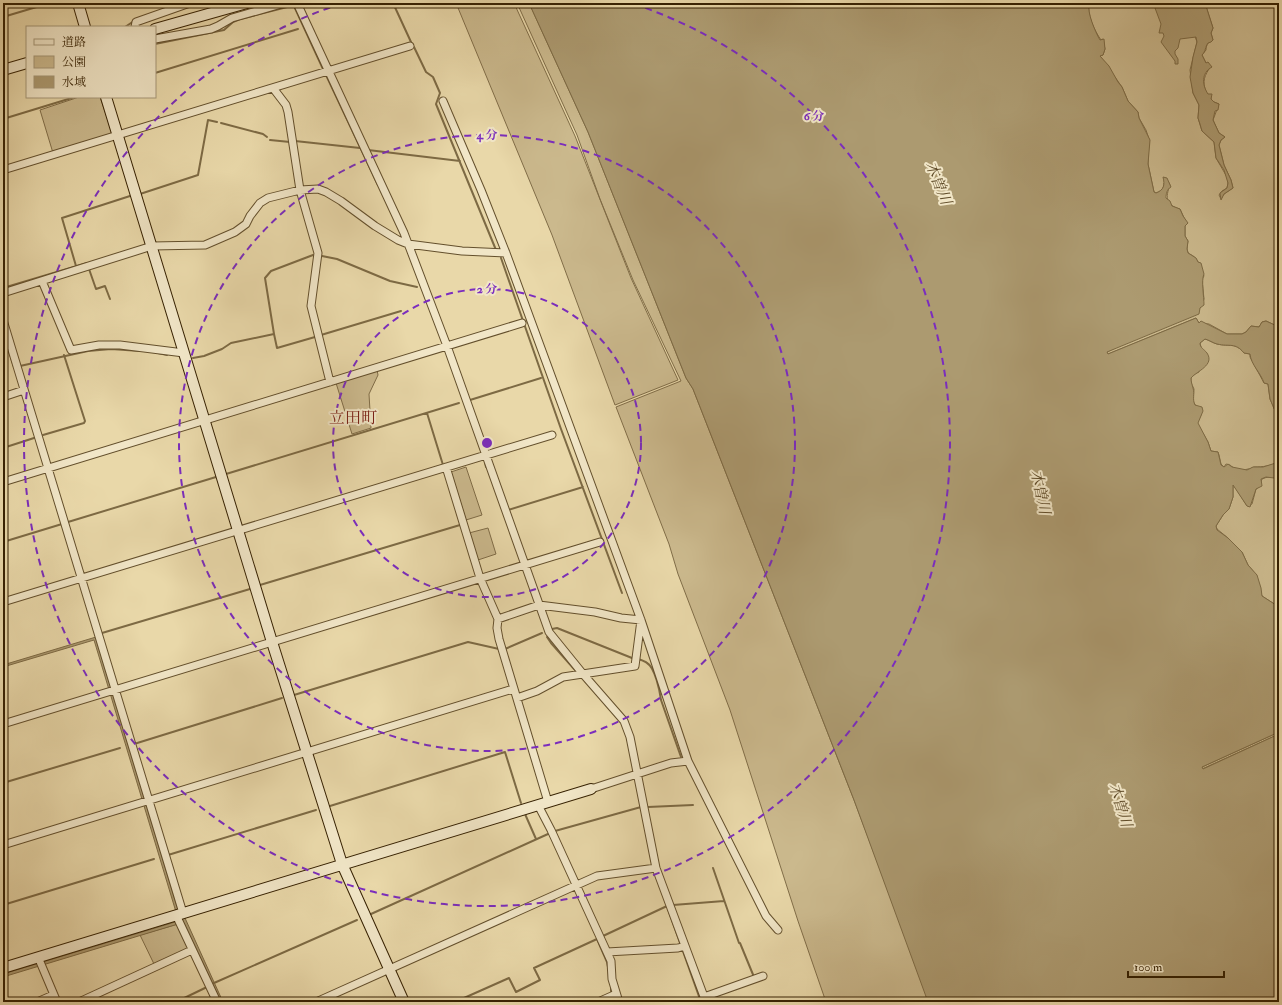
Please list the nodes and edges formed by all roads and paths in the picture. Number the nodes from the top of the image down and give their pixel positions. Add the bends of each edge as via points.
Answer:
1 (78, 3) edge
2 (190, 3) edge
3 (247, 3) edge
4 (285, 3) edge
5 (297, 3) edge
6 (85, 26) edge
7 (135, 26) edge
8 (156, 29) edge
9 (156, 39) edge
10 (410, 46) dead end
11 (26, 63) edge
12 (3, 70) edge
13 (329, 71) junction
14 (273, 88) junction
15 (106, 98) edge
16 (443, 101) dead end
17 (117, 135) junction
18 (3, 170) edge
19 (300, 190) junction
20 (408, 244) junction
21 (152, 246) junction
22 (506, 253) junction
23 (42, 281) junction
24 (3, 293) edge
25 (3, 320) edge
26 (522, 323) dead end
27 (447, 346) junction
28 (184, 353) junction
29 (330, 382) junction
30 (24, 390) junction
31 (3, 397) edge
32 (204, 419) junction
33 (552, 435) dead end
34 (486, 455) junction
35 (446, 467) junction
36 (48, 468) junction
37 (3, 482) edge
38 (238, 530) junction
39 (600, 542) dead end
40 (524, 565) junction
41 (81, 578) junction
42 (480, 578) junction
43 (3, 602) edge
44 (539, 605) junction
45 (498, 619) junction
46 (641, 620) junction
47 (272, 642) junction
48 (583, 674) junction
49 (514, 689) junction
50 (112, 690) junction
51 (517, 698) junction
52 (3, 724) edge
53 (307, 752) junction
54 (688, 761) junction
55 (637, 774) junction
56 (591, 789) joint
57 (146, 801) junction
58 (543, 804) junction
59 (3, 844) edge
60 (342, 864) junction
61 (654, 868) junction
62 (576, 885) junction
63 (180, 914) junction
64 (778, 930) dead end
65 (682, 947) junction
66 (192, 950) junction
67 (607, 952) junction
68 (40, 962) junction
69 (3, 968) edge
70 (389, 969) junction
71 (763, 976) dead end
72 (616, 994) junction
73 (53, 995) junction
74 (705, 1000) edge
75 (37, 1002) edge
76 (57, 1002) edge
77 (79, 1002) edge
78 (217, 1002) edge
79 (316, 1002) edge
80 (404, 1002) edge
81 (598, 1002) edge
82 (619, 1002) edge

1 - 6 street
2 - 7 street via 136,22
3 - 8 street
4 - 9 street via 232,18 211,29
5 - 13 street
10 - 13 street
11 - 12 street
13 - 14 street
13 - 20 street
14 - 17 street
14 - 19 street via 286,105 288,112
15 - 17 street
16 - 22 street
17 - 18 street
17 - 21 street
19 - 20 street via 318,189 326,192 375,226
19 - 21 street via 268,198 260,203 246,224 212,243
19 - 29 street via 318,253 311,306
20 - 22 street via 462,251
20 - 27 street
21 - 23 street
21 - 28 street
22 - 46 street
23 - 24 street
23 - 28 street via 71,350 99,345 120,345
25 - 30 street
26 - 27 street
27 - 29 street
27 - 34 street
28 - 32 street
29 - 32 street
30 - 31 street
30 - 36 street
32 - 36 street
32 - 38 street
33 - 34 street
34 - 35 street
34 - 40 street
35 - 38 street
35 - 42 street
36 - 37 street
36 - 41 street
38 - 41 street
38 - 47 street
39 - 40 street
40 - 42 street
40 - 44 street
41 - 43 street
41 - 50 street
42 - 45 street
42 - 47 street
44 - 45 street
44 - 46 street
44 - 48 street via 549,632
45 - 49 street via 499,639
46 - 48 street via 635,666
46 - 54 street
47 - 50 street
47 - 53 street
48 - 51 street via 563,677
48 - 55 street via 624,721 630,737
49 - 51 street
49 - 53 street
50 - 52 street
50 - 57 street
51 - 58 street
53 - 57 street
53 - 60 street
54 - 55 street via 671,763
54 - 64 street via 766,916
55 - 56 street
55 - 61 street
56 - 58 street
57 - 59 street
57 - 63 street
58 - 60 street
58 - 62 street
60 - 63 street
60 - 70 street
61 - 62 street via 597,876
61 - 65 street
62 - 67 street
62 - 70 street
63 - 66 street
63 - 68 street
65 - 67 street
65 - 74 street
66 - 77 street
66 - 78 street
67 - 72 street via 611,961
68 - 69 street
68 - 73 street
70 - 79 street
70 - 80 street
71 - 74 street
72 - 81 street
72 - 82 street
73 - 75 street
73 - 76 street

